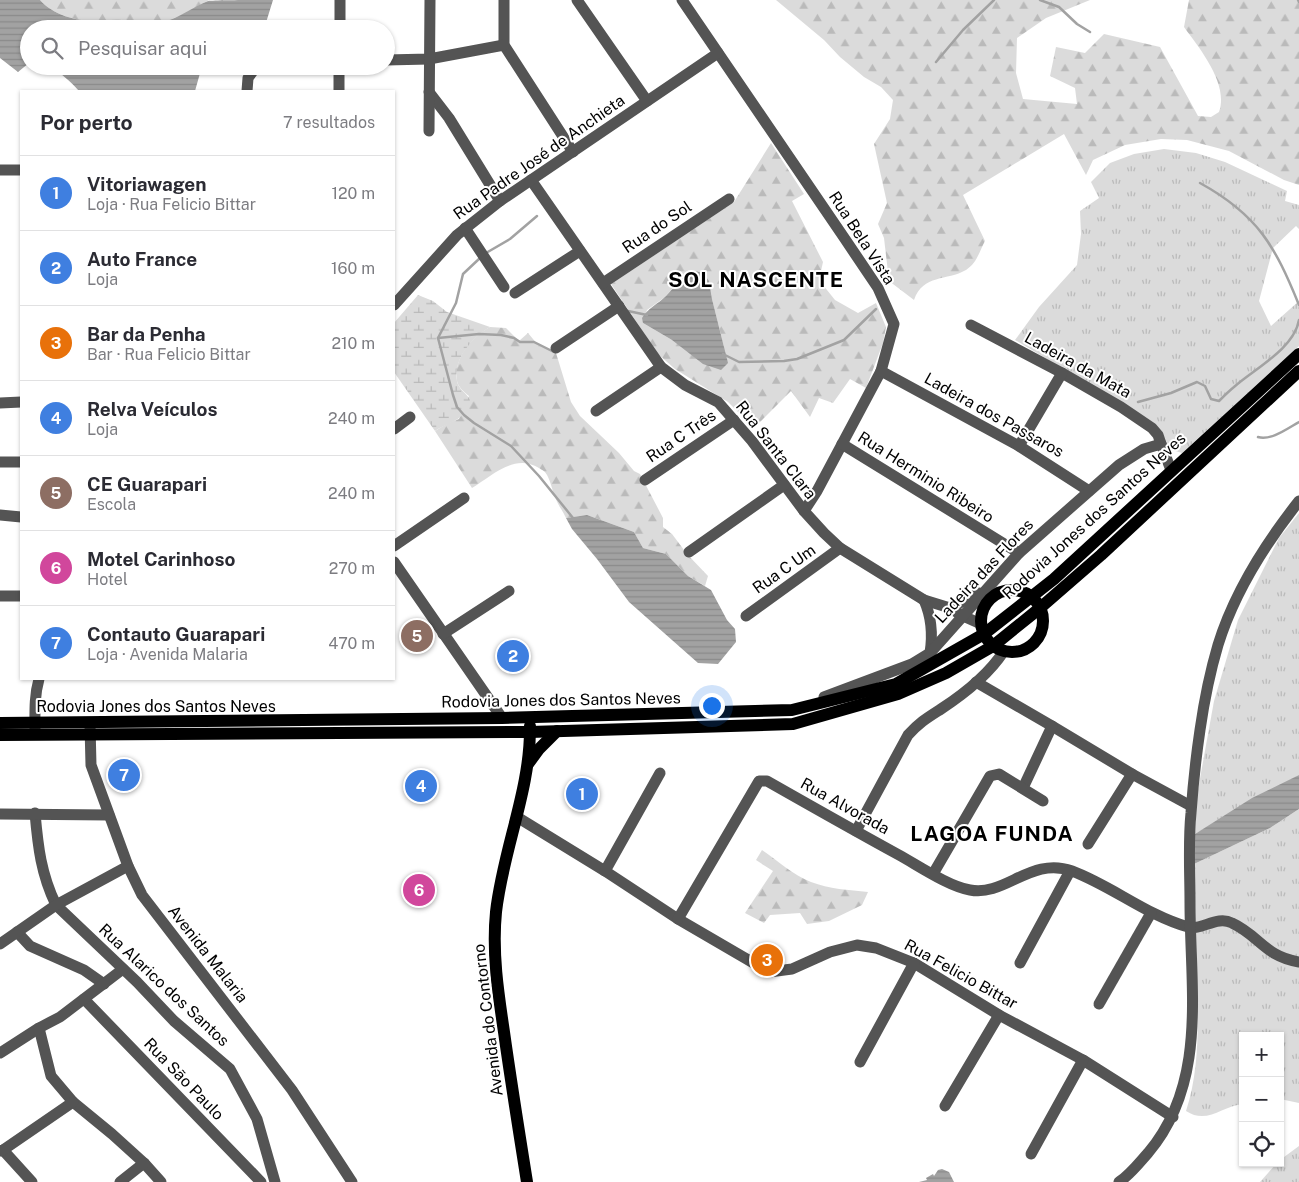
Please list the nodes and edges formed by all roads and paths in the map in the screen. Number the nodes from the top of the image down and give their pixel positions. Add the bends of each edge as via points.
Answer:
1 (340, 0) edge
2 (430, 0) edge
3 (504, 0) edge
4 (577, 0) edge
5 (682, 0) edge
6 (340, 20) edge
7 (504, 45) junction
8 (718, 53) junction
9 (430, 59) junction
10 (395, 60) edge
11 (250, 75) edge
12 (339, 75) edge
13 (247, 90) edge
14 (340, 90) edge
15 (429, 92) junction
16 (647, 101) junction
17 (429, 130) dead end
18 (573, 152) junction
19 (0, 170) edge
20 (20, 170) edge
21 (531, 180) junction
22 (729, 199) dead end
23 (500, 201) junction
24 (465, 228) junction
25 (580, 251) junction
26 (603, 283) junction
27 (504, 287) dead end
28 (515, 294) dead end
29 (395, 305) edge
30 (619, 306) junction
31 (971, 325) dead end
32 (556, 348) dead end
33 (1299, 354) edge
34 (661, 367) junction
35 (881, 371) junction
36 (1299, 371) edge
37 (1062, 373) junction
38 (20, 402) edge
39 (0, 403) edge
40 (596, 411) dead end
41 (410, 417) dead end
42 (734, 420) junction
43 (395, 427) edge
44 (842, 444) junction
45 (1161, 444) junction
46 (1019, 446) junction
47 (0, 462) edge
48 (20, 462) edge
49 (1171, 470) junction
50 (645, 480) dead end
51 (784, 485) junction
52 (1089, 491) junction
53 (464, 498) dead end
54 (1299, 501) edge
55 (804, 511) junction
56 (0, 515) edge
57 (20, 517) edge
58 (395, 545) edge
59 (840, 548) junction
60 (689, 552) dead end
61 (1019, 553) junction
62 (395, 563) edge
63 (509, 592) dead end
64 (991, 592) junction
65 (0, 596) edge
66 (20, 596) edge
67 (1032, 597) junction
68 (924, 600) junction
69 (950, 608) junction
70 (1040, 608) junction
71 (746, 616) dead end
72 (963, 616) junction
73 (982, 629) junction
74 (443, 634) junction
75 (998, 648) junction
76 (930, 653) junction
77 (39, 680) edge
78 (976, 682) junction
79 (792, 710) junction
80 (502, 718) junction
81 (523, 718) junction
82 (0, 723) edge
83 (1052, 726) junction
84 (251, 727) junction
85 (90, 728) junction
86 (35, 729) junction
87 (557, 731) junction
88 (525, 732) junction
89 (0, 734) edge
90 (527, 766) junction
91 (660, 773) dead end
92 (1132, 774) junction
93 (1023, 788) junction
94 (1043, 800) dead end
95 (1191, 806) junction
96 (35, 813) junction
97 (0, 814) edge
98 (109, 816) junction
99 (517, 817) junction
100 (856, 831) junction
101 (1088, 844) dead end
102 (128, 866) junction
103 (1070, 870) junction
104 (605, 871) junction
105 (933, 874) junction
106 (56, 905) junction
107 (1151, 913) junction
108 (678, 919) junction
109 (1190, 928) junction
110 (17, 932) junction
111 (0, 944) edge
112 (1299, 962) edge
113 (914, 963) junction
114 (1020, 963) dead end
115 (123, 968) junction
116 (104, 984) junction
117 (84, 999) junction
118 (1100, 1004) dead end
119 (999, 1014) junction
120 (39, 1028) junction
121 (0, 1053) edge
122 (1083, 1060) junction
123 (860, 1062) dead end
124 (73, 1102) junction
125 (945, 1106) dead end
126 (1173, 1116) junction
127 (2, 1150) edge
128 (1031, 1154) dead end
129 (144, 1163) junction
130 (1121, 1181) edge
131 (32, 1182) edge
132 (120, 1182) edge
133 (161, 1182) edge
134 (260, 1182) edge
135 (275, 1182) edge
136 (352, 1182) edge
137 (527, 1182) edge

1 - 6 street
2 - 9 street
3 - 7 street
4 - 16 street
5 - 8 street, Rua Bela Vista
7 - 9 street
7 - 18 street
8 - 16 street, Rua Padre José de Anchieta
8 - 35 street, Rua Bela Vista via 878,288 894,324
9 - 10 street
9 - 15 street
11 - 13 street
12 - 14 street
15 - 17 street
15 - 23 street via 449,118
16 - 18 street, Rua Padre José de Anchieta
18 - 21 street, Rua Padre José de Anchieta
19 - 20 street
21 - 23 street, Rua Padre José de Anchieta
21 - 25 street, Rua Santa Clara
22 - 26 street, Rua do Sol
23 - 24 street, Rua Padre José de Anchieta
24 - 27 street
24 - 29 street, Rua Padre José de Anchieta
25 - 26 street, Rua Santa Clara
25 - 28 street
26 - 30 street, Rua Santa Clara
30 - 32 street
30 - 34 street, Rua Santa Clara
31 - 37 street, Ladeira da Mata
33 - 49 main road, Rodovia Jones dos Santos Neves
34 - 40 street
34 - 42 street, Rua Santa Clara via 685,385 718,402
35 - 44 street, Rua Bela Vista
35 - 46 street, Ladeira dos Passaros
36 - 70 main road, Rodovia Jones dos Santos Neves
37 - 45 street, Ladeira da Mata via 1146,424 1158,435
37 - 46 street
38 - 39 street
41 - 43 street
42 - 50 street, Rua C Três
42 - 51 street, Rua Santa Clara
44 - 55 street, Rua Bela Vista
44 - 61 street, Rua Herminio Ribeiro
45 - 49 street
45 - 52 street, Ladeira das Flores via 1139,452
46 - 52 street, Ladeira dos Passaros
47 - 48 street
49 - 67 main road, Rodovia Jones dos Santos Neves
51 - 55 street, Rua Santa Clara
51 - 60 street
52 - 61 street, Ladeira das Flores
53 - 58 street
54 - 95 street via 1278,528 1247,581 1218,645 1200,729
55 - 59 street, Rua Santa Clara
56 - 57 street
59 - 68 street, Rua Santa Clara
59 - 71 street, Rua C Um
61 - 64 street, Ladeira das Flores
62 - 74 street
63 - 74 street
64 - 67 main road via 1020,591
64 - 69 street
64 - 72 street, Ladeira das Flores
64 - 73 main road
65 - 66 street
67 - 70 main road
67 - 73 main road, Rodovia Jones dos Santos Neves
68 - 69 street, Rua Santa Clara
68 - 76 street via 932,623
69 - 72 street, Rua Santa Clara
70 - 75 main road, Rodovia Jones dos Santos Neves
70 - 75 main road via 1043,626 1036,642 1021,651
72 - 73 street, Rua Santa Clara
72 - 76 street, Ladeira das Flores
73 - 75 main road
73 - 79 main road, Rodovia Jones dos Santos Neves via 896,684
74 - 80 street
75 - 78 street via 997,662
75 - 87 main road, Rodovia Jones dos Santos Neves via 898,694 793,724
76 - 79 street, Ladeira das Flores via 912,664
77 - 86 street via 34,695
78 - 83 street
78 - 100 street via 920,722 908,735
79 - 81 main road, Rodovia Jones dos Santos Neves
80 - 81 main road, Rodovia Jones dos Santos Neves
80 - 84 main road, Rodovia Jones dos Santos Neves
81 - 88 main road, Avenida do Contorno
82 - 86 main road, Rodovia Jones dos Santos Neves
83 - 92 street
83 - 93 street
84 - 85 main road, Rodovia Jones dos Santos Neves
84 - 88 main road, Rodovia Jones dos Santos Neves
85 - 86 main road, Rodovia Jones dos Santos Neves
85 - 98 street, Avenida Malaria via 91,765
86 - 89 main road, Rodovia Jones dos Santos Neves
87 - 88 main road, Rodovia Jones dos Santos Neves
87 - 90 main road
88 - 90 main road, Avenida do Contorno
90 - 99 main road, Avenida do Contorno
91 - 104 street
92 - 95 street
92 - 101 street
93 - 94 street
93 - 105 street via 999,774 990,776
95 - 109 street
96 - 97 street
96 - 98 street
96 - 106 street, Rua Alarico dos Santos via 38,854 48,890
98 - 102 street, Avenida Malaria
99 - 104 street, Rua Felicio Bittar
99 - 137 main road, Avenida do Contorno via 501,882 494,946 498,994
100 - 105 street, Rua Alvorada
100 - 108 street, Rua Alvorada via 767,781 759,781
102 - 106 street
102 - 136 street, Avenida Malaria via 142,895 292,1090
103 - 105 street, Rua Alvorada via 1033,871 982,891 964,888
103 - 107 street, Rua Alvorada
103 - 114 street
104 - 108 street, Rua Felicio Bittar
106 - 110 street
106 - 115 street, Rua Alarico dos Santos
107 - 109 street, Rua Alvorada
107 - 118 street
108 - 113 street, Rua Felicio Bittar via 769,972 792,969 830,952 856,945 876,948
109 - 112 street via 1230,921 1275,956
109 - 126 street via 1193,1026 1184,1084
110 - 111 street
110 - 116 street via 30,946 84,970
113 - 119 street, Rua Felicio Bittar
113 - 123 street
115 - 116 street
115 - 135 street, Rua Alarico dos Santos via 174,1021 230,1069 257,1120
116 - 117 street
117 - 120 street
117 - 134 street, Rua São Paulo
119 - 122 street, Rua Felicio Bittar
119 - 125 street
120 - 121 street
120 - 124 street via 50,1076
122 - 126 street, Rua Felicio Bittar
122 - 128 street
124 - 127 street
124 - 129 street
126 - 130 street via 1154,1145
127 - 131 street
129 - 132 street
129 - 133 street

